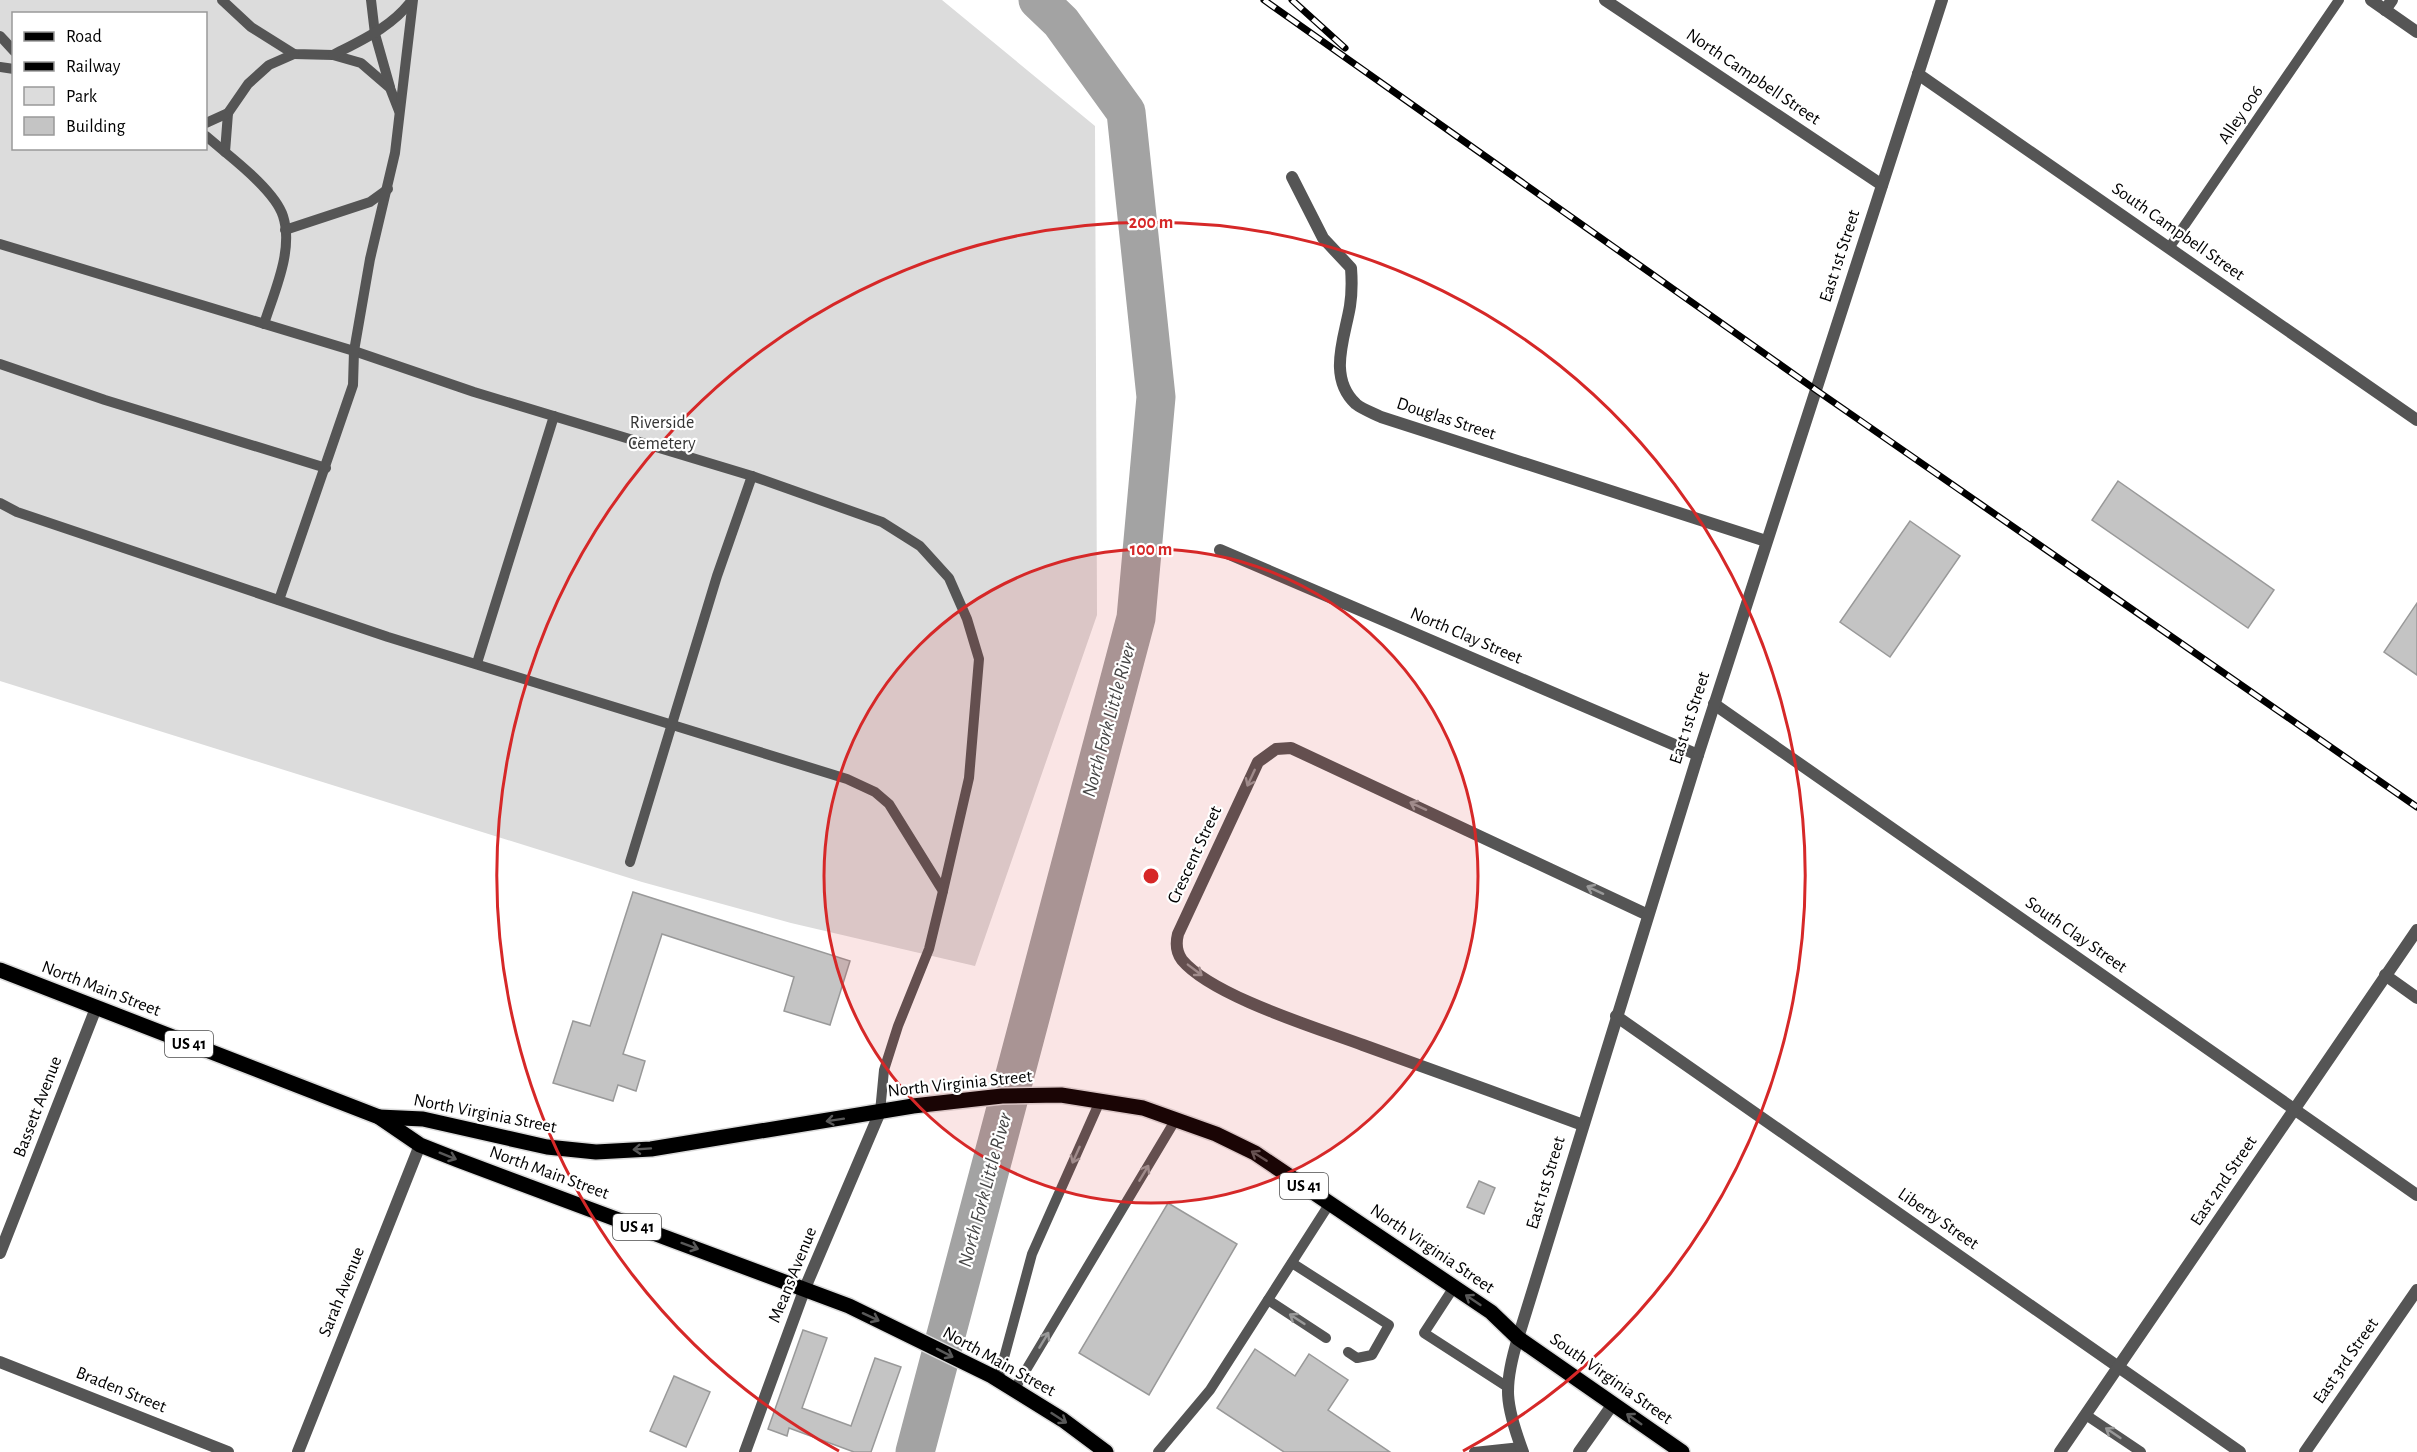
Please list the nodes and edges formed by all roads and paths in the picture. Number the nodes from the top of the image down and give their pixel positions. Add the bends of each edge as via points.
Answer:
1 (222, 0) edge
2 (370, 0) edge
3 (413, 0) edge
4 (1605, 0) edge
5 (1942, 0) edge
6 (2339, 0) edge
7 (2371, 0) edge
8 (2389, 5) edge
9 (2417, 32) edge
10 (375, 34) junction
11 (0, 36) edge
12 (12, 49) edge
13 (294, 54) junction
14 (333, 55) junction
15 (1918, 74) junction
16 (390, 88) junction
17 (228, 113) junction
18 (400, 113) junction
19 (207, 123) edge
20 (207, 137) edge
21 (225, 152) junction
22 (1292, 177) dead end
23 (1882, 184) junction
24 (388, 189) junction
25 (285, 230) junction
26 (0, 244) edge
27 (2169, 248) junction
28 (264, 324) junction
29 (354, 351) junction
30 (0, 364) edge
31 (554, 416) junction
32 (2417, 420) edge
33 (326, 468) junction
34 (752, 476) junction
35 (0, 503) edge
36 (1766, 541) junction
37 (1220, 550) dead end
38 (279, 600) junction
39 (477, 663) junction
40 (1714, 704) junction
41 (672, 724) junction
42 (1698, 754) junction
43 (630, 862) dead end
44 (943, 891) junction
45 (1648, 915) junction
46 (2417, 930) edge
47 (0, 970) edge
48 (2385, 975) junction
49 (2417, 998) edge
50 (96, 1008) junction
51 (1616, 1016) junction
52 (1100, 1101) junction
53 (2295, 1110) junction
54 (880, 1113) junction
55 (379, 1117) junction
56 (1176, 1119) junction
57 (1583, 1125) junction
58 (420, 1145) junction
59 (2417, 1195) edge
60 (1330, 1203) junction
61 (0, 1253) edge
62 (1292, 1263) junction
63 (1454, 1287) junction
64 (805, 1288) junction
65 (2417, 1290) edge
66 (1268, 1300) junction
67 (1326, 1338) dead end
68 (1518, 1338) junction
69 (1348, 1352) dead end
70 (0, 1362) edge
71 (2119, 1367) junction
72 (995, 1378) junction
73 (1506, 1386) junction
74 (1014, 1390) junction
75 (1612, 1404) junction
76 (2086, 1415) junction
77 (1522, 1450) edge
78 (1101, 1451) edge
79 (228, 1452) edge
80 (298, 1452) edge
81 (745, 1452) edge
82 (1158, 1452) edge
83 (1474, 1452) edge
84 (1578, 1452) edge
85 (1682, 1452) edge
86 (2060, 1452) edge
87 (2141, 1452) edge
88 (2240, 1452) edge
89 (2305, 1452) edge

1 - 13 lane via 251,27
2 - 10 lane
3 - 10 lane
3 - 18 lane
4 - 23 street, North Campbell Street
5 - 15 street, East 1st Street
6 - 27 lane, Alley 006
7 - 8 street
8 - 9 street
10 - 14 lane
10 - 16 lane
11 - 12 lane
13 - 14 lane
13 - 17 lane via 269,65 248,84
14 - 16 lane via 361,63
15 - 23 street, East 1st Street
15 - 27 street, South Campbell Street
16 - 18 lane
17 - 19 lane
17 - 21 lane
18 - 24 lane
20 - 21 lane
21 - 25 lane via 266,190 283,215
22 - 36 street, Douglas Street via 1323,238 1351,268 1350,307 1340,345 1340,368 1345,388 1356,404 1381,417
23 - 36 street, East 1st Street
24 - 25 lane via 370,202
24 - 29 lane via 370,259
25 - 28 lane via 278,282
26 - 28 lane
27 - 32 street, South Campbell Street
28 - 29 lane
29 - 31 lane
29 - 33 lane via 352,385
30 - 33 lane
31 - 34 lane
31 - 39 lane
33 - 38 lane
34 - 41 lane
34 - 44 lane via 882,522 920,546 949,578 979,659 969,778
35 - 38 lane
36 - 40 street, East 1st Street
37 - 42 street, North Clay Street
38 - 39 lane
39 - 41 lane
40 - 42 street, East 1st Street
40 - 53 street, South Clay Street
41 - 43 lane
41 - 44 lane via 847,779 875,792 890,804
42 - 45 street, East 1st Street
44 - 54 lane via 929,949 884,1070
45 - 51 street, East 1st Street
45 -> 57 street, Crescent Street via 1291,748 1276,749 1258,762 1178,934 1178,954 1213,984 1281,1015
46 - 48 street, East 2nd Street
47 - 50 main road, North Main Street / US 41
48 - 49 street
48 - 53 street, East 2nd Street
50 - 55 main road, North Main Street / US 41
50 - 61 street, Bassett Avenue
51 - 57 street, East 1st Street
51 - 71 street, Liberty Street
52 - 54 main road, North Virginia Street / US 41 via 1061,1095 1002,1096
52 - 56 main road, North Virginia Street / US 41 via 1143,1108
52 -> 72 lane via 1032,1254
53 - 59 street, South Clay Street
53 - 71 street, East 2nd Street
54 -> 55 main road, North Virginia Street / US 41 via 651,1149 596,1152 547,1147 423,1119
54 - 64 street, Means Avenue
55 - 58 main road, North Main Street / US 41
60 -> 56 main road, North Virginia Street / US 41 via 1255,1153
74 -> 56 lane
57 - 68 street, East 1st Street
58 -> 64 main road, North Main Street / US 41
58 - 80 street, Sarah Avenue
60 - 62 lane
60 - 63 main road, North Virginia Street / US 41
62 - 66 lane
62 - 69 lane via 1389,1325 1372,1355 1357,1358
68 -> 63 main road, North Virginia Street / US 41 via 1491,1312
63 - 73 lane via 1424,1333
64 -> 72 main road, North Main Street / US 41
64 - 81 street, Means Avenue
65 - 89 street, East 3rd Street
67 -> 66 lane
66 - 82 lane via 1210,1390
68 - 73 street, East 1st Street
68 - 75 main road, South Virginia Street / US 41
70 - 79 street, Braden Street
71 - 76 street, East 2nd Street
71 - 88 street, Liberty Street
72 - 74 main road, North Main Street / US 41
73 - 77 street, East 1st Street
74 -> 78 main road, North Main Street / US 41 via 1063,1420
75 - 84 street
85 -> 75 main road, South Virginia Street / US 41
76 - 86 street, East 2nd Street
87 -> 76 lane
77 - 83 lane

